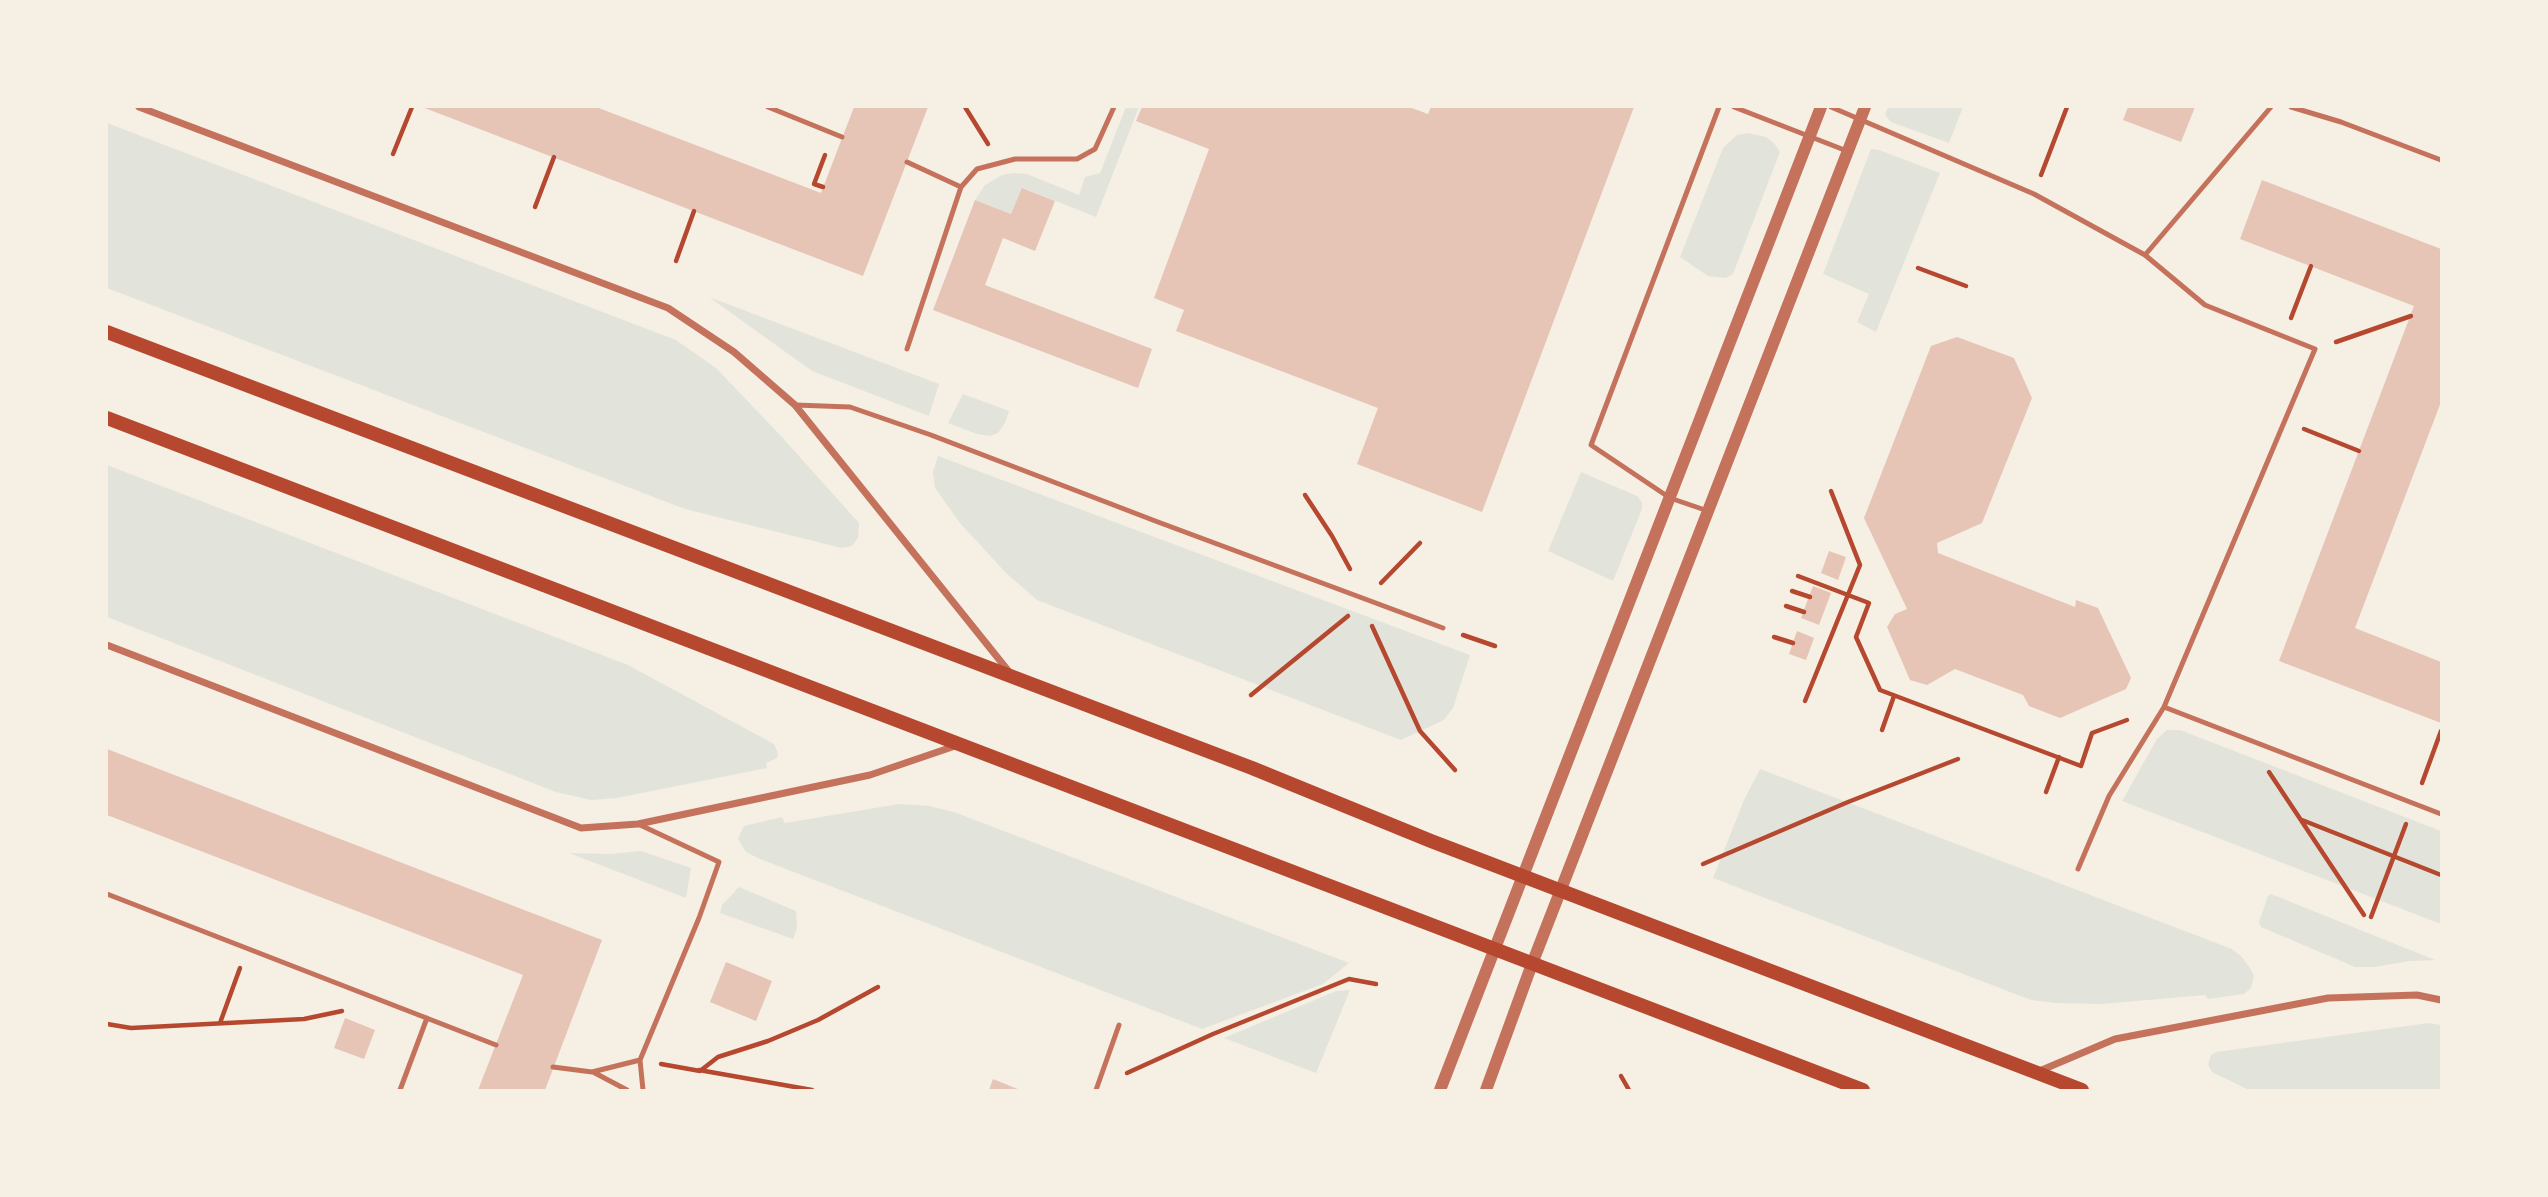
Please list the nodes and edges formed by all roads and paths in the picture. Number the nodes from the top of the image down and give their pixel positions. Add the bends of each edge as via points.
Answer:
1 (139, 107) edge
2 (412, 107) edge
3 (768, 107) edge
4 (965, 107) edge
5 (1114, 107) edge
6 (1719, 107) edge
7 (1734, 107) edge
8 (1821, 107) edge
9 (1831, 107) edge
10 (2067, 107) edge
11 (2271, 107) edge
12 (2291, 107) edge
13 (783, 109) edge
14 (1862, 113) edge
15 (834, 133) junction
16 (1809, 136) junction
17 (842, 137) dead end
18 (1847, 151) junction
19 (394, 154) dead end
20 (554, 157) dead end
21 (2441, 160) edge
22 (907, 162) dead end
23 (1000, 163) junction
24 (823, 187) dead end
25 (961, 187) junction
26 (2034, 194) junction
27 (535, 207) dead end
28 (694, 211) dead end
29 (2145, 255) junction
30 (676, 261) dead end
31 (2311, 266) dead end
32 (1918, 268) dead end
33 (1966, 286) dead end
34 (2411, 316) dead end
35 (107, 332) edge
36 (2284, 337) junction
37 (907, 349) dead end
38 (2315, 349) junction
39 (795, 405) junction
40 (107, 418) edge
41 (2284, 421) junction
42 (2359, 451) dead end
43 (1831, 491) dead end
44 (1305, 495) dead end
45 (1670, 498) junction
46 (1708, 511) junction
47 (1420, 544) dead end
48 (1798, 576) dead end
49 (1792, 591) dead end
50 (1848, 594) junction
51 (1810, 597) dead end
52 (1365, 599) junction
53 (1786, 606) dead end
54 (1804, 612) dead end
55 (1443, 628) joint
56 (1774, 638) dead end
57 (1793, 643) dead end
58 (107, 645) edge
59 (1495, 646) dead end
60 (1015, 679) junction
61 (1251, 695) dead end
62 (1894, 696) junction
63 (1805, 701) dead end
64 (2164, 707) junction
65 (1882, 730) dead end
66 (2441, 731) edge
67 (2248, 739) junction
68 (960, 744) junction
69 (2059, 757) junction
70 (1958, 759) dead end
71 (1455, 770) dead end
72 (2046, 792) dead end
73 (2414, 804) junction
74 (2441, 814) edge
75 (2301, 820) junction
76 (638, 824) junction
77 (2394, 857) junction
78 (1703, 864) dead end
79 (2078, 869) dead end
80 (2441, 875) edge
81 (1524, 876) junction
82 (1562, 890) junction
83 (107, 894) edge
84 (2364, 915) dead end
85 (2371, 917) dead end
86 (1495, 950) junction
87 (1532, 964) junction
88 (238, 972) dead end
89 (1376, 984) dead end
90 (878, 987) dead end
91 (2441, 1000) edge
92 (351, 1009) dead end
93 (427, 1018) junction
94 (220, 1023) junction
95 (107, 1024) edge
96 (1119, 1025) dead end
97 (496, 1045) dead end
98 (640, 1060) junction
99 (657, 1063) dead end
100 (554, 1067) dead end
101 (700, 1070) junction
102 (592, 1072) junction
103 (2035, 1073) junction
104 (1125, 1074) dead end
105 (1621, 1076) dead end
106 (400, 1090) edge
107 (627, 1090) edge
108 (643, 1090) edge
109 (812, 1090) edge
110 (1096, 1090) edge
111 (1440, 1090) edge
112 (1486, 1090) edge
113 (1629, 1090) edge
114 (1863, 1090) edge
115 (2082, 1090) edge

1 - 39 street via 668,308 734,352
2 - 19 path
3 - 13 lane
4 - 23 path
5 - 23 lane via 1096,149 1077,159
6 - 45 lane via 1591,445
7 - 16 lane
8 - 16 street
9 - 14 lane
10 - 26 path
11 - 29 lane
12 - 21 lane
13 - 15 lane
14 - 18 street
14 - 26 lane
15 - 17 lane
15 - 24 path via 814,184
16 - 18 lane
16 - 45 street
18 - 46 street
20 - 27 path
22 - 25 lane
23 - 25 lane via 977,169
25 - 37 lane
26 - 29 lane
28 - 30 path
29 - 36 lane via 2204,305
31 - 36 path
32 - 33 path
34 - 38 path
35 - 60 main road
36 - 38 lane
38 - 41 lane
39 - 52 lane via 850,407
39 - 60 street
40 - 68 main road
41 - 42 path
41 - 64 lane
43 - 50 path via 1860,565
44 - 52 path
45 - 46 lane
45 - 81 street
46 - 82 street
47 - 52 path
48 - 50 path
49 - 51 path
50 - 62 path via 1869,603 1856,637 1880,690
50 - 63 path
52 - 55 lane
52 - 61 path
52 - 71 path via 1369,618 1420,731
53 - 54 path
55 - 59 path
56 - 57 path
58 - 76 street via 581,828
60 - 81 main road
62 - 65 path
62 - 69 path
64 - 67 lane
64 - 69 path via 2092,733 2081,766
64 - 79 lane via 2109,796
66 - 73 path
67 - 73 lane
67 - 75 path
68 - 76 street via 870,775
68 - 86 main road
69 - 72 path
70 - 78 path
73 - 74 lane
73 - 77 path
75 - 77 path
75 - 84 path
76 - 98 lane via 719,862
77 - 80 path
77 - 85 path
81 - 82 main road
81 - 86 street
82 - 87 street
82 - 103 main road
83 - 93 lane
86 - 87 main road
86 - 111 street
87 - 112 street
87 - 114 main road
88 - 94 path
89 - 104 path via 1349,979
90 - 101 path via 818,1020 718,1057
91 - 103 street via 2417,995 2328,998 2115,1039
92 - 94 path via 304,1019
93 - 97 lane
93 - 106 lane
94 - 95 path via 131,1028
96 - 110 lane
98 - 102 lane
98 - 108 lane
99 - 101 path
100 - 102 lane
101 - 109 path
102 - 107 lane
103 - 115 main road
105 - 113 path

